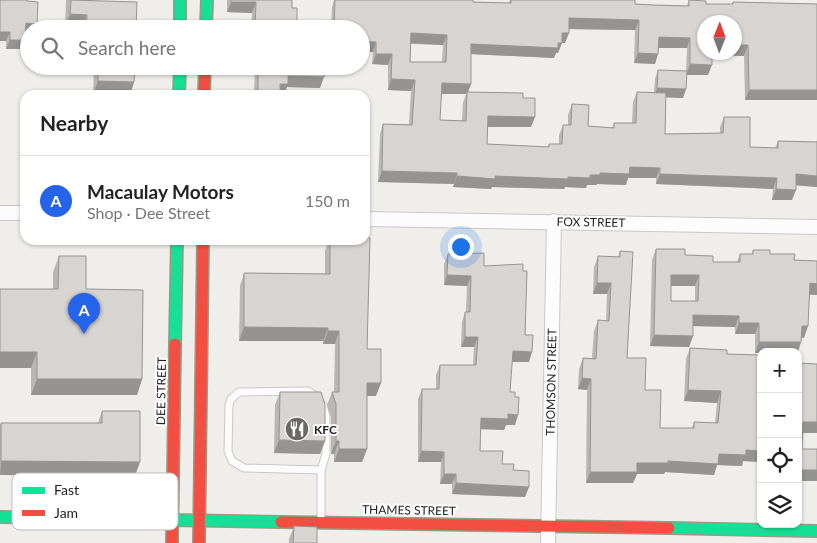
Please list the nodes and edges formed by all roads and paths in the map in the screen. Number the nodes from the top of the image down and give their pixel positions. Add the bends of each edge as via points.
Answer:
1 (180, 0) edge
2 (207, 0) edge
3 (180, 20) edge
4 (206, 20) edge
5 (180, 75) edge
6 (205, 75) edge
7 (179, 90) edge
8 (204, 90) edge
9 (0, 213) edge
10 (20, 213) edge
11 (370, 218) edge
12 (554, 221) junction
13 (817, 227) edge
14 (177, 245) edge
15 (203, 245) edge
16 (321, 470) junction
17 (174, 473) edge
18 (178, 519) edge
19 (199, 520) junction
20 (321, 523) junction
21 (548, 526) junction
22 (173, 530) edge
23 (817, 531) edge
24 (172, 543) edge
25 (199, 543) edge
26 (548, 543) edge

1 - 3 street
2 - 4 street
5 - 7 street
6 - 8 street
9 - 10 street
11 - 12 street, FOX STREET
12 - 13 street, FOX STREET
12 - 21 street, THOMSON STREET
14 - 17 street, DEE STREET
15 - 19 street
16 - 16 lane via 244,468 232,461 228,451 229,405 234,396 246,390 314,394 325,408 326,454
16 - 20 lane
18 - 19 street, THAMES STREET
19 - 20 street, THAMES STREET
19 - 25 street
20 - 21 street, THAMES STREET
21 - 23 street, THAMES STREET
21 - 26 street, THOMSON STREET
22 - 24 street, DEE STREET

